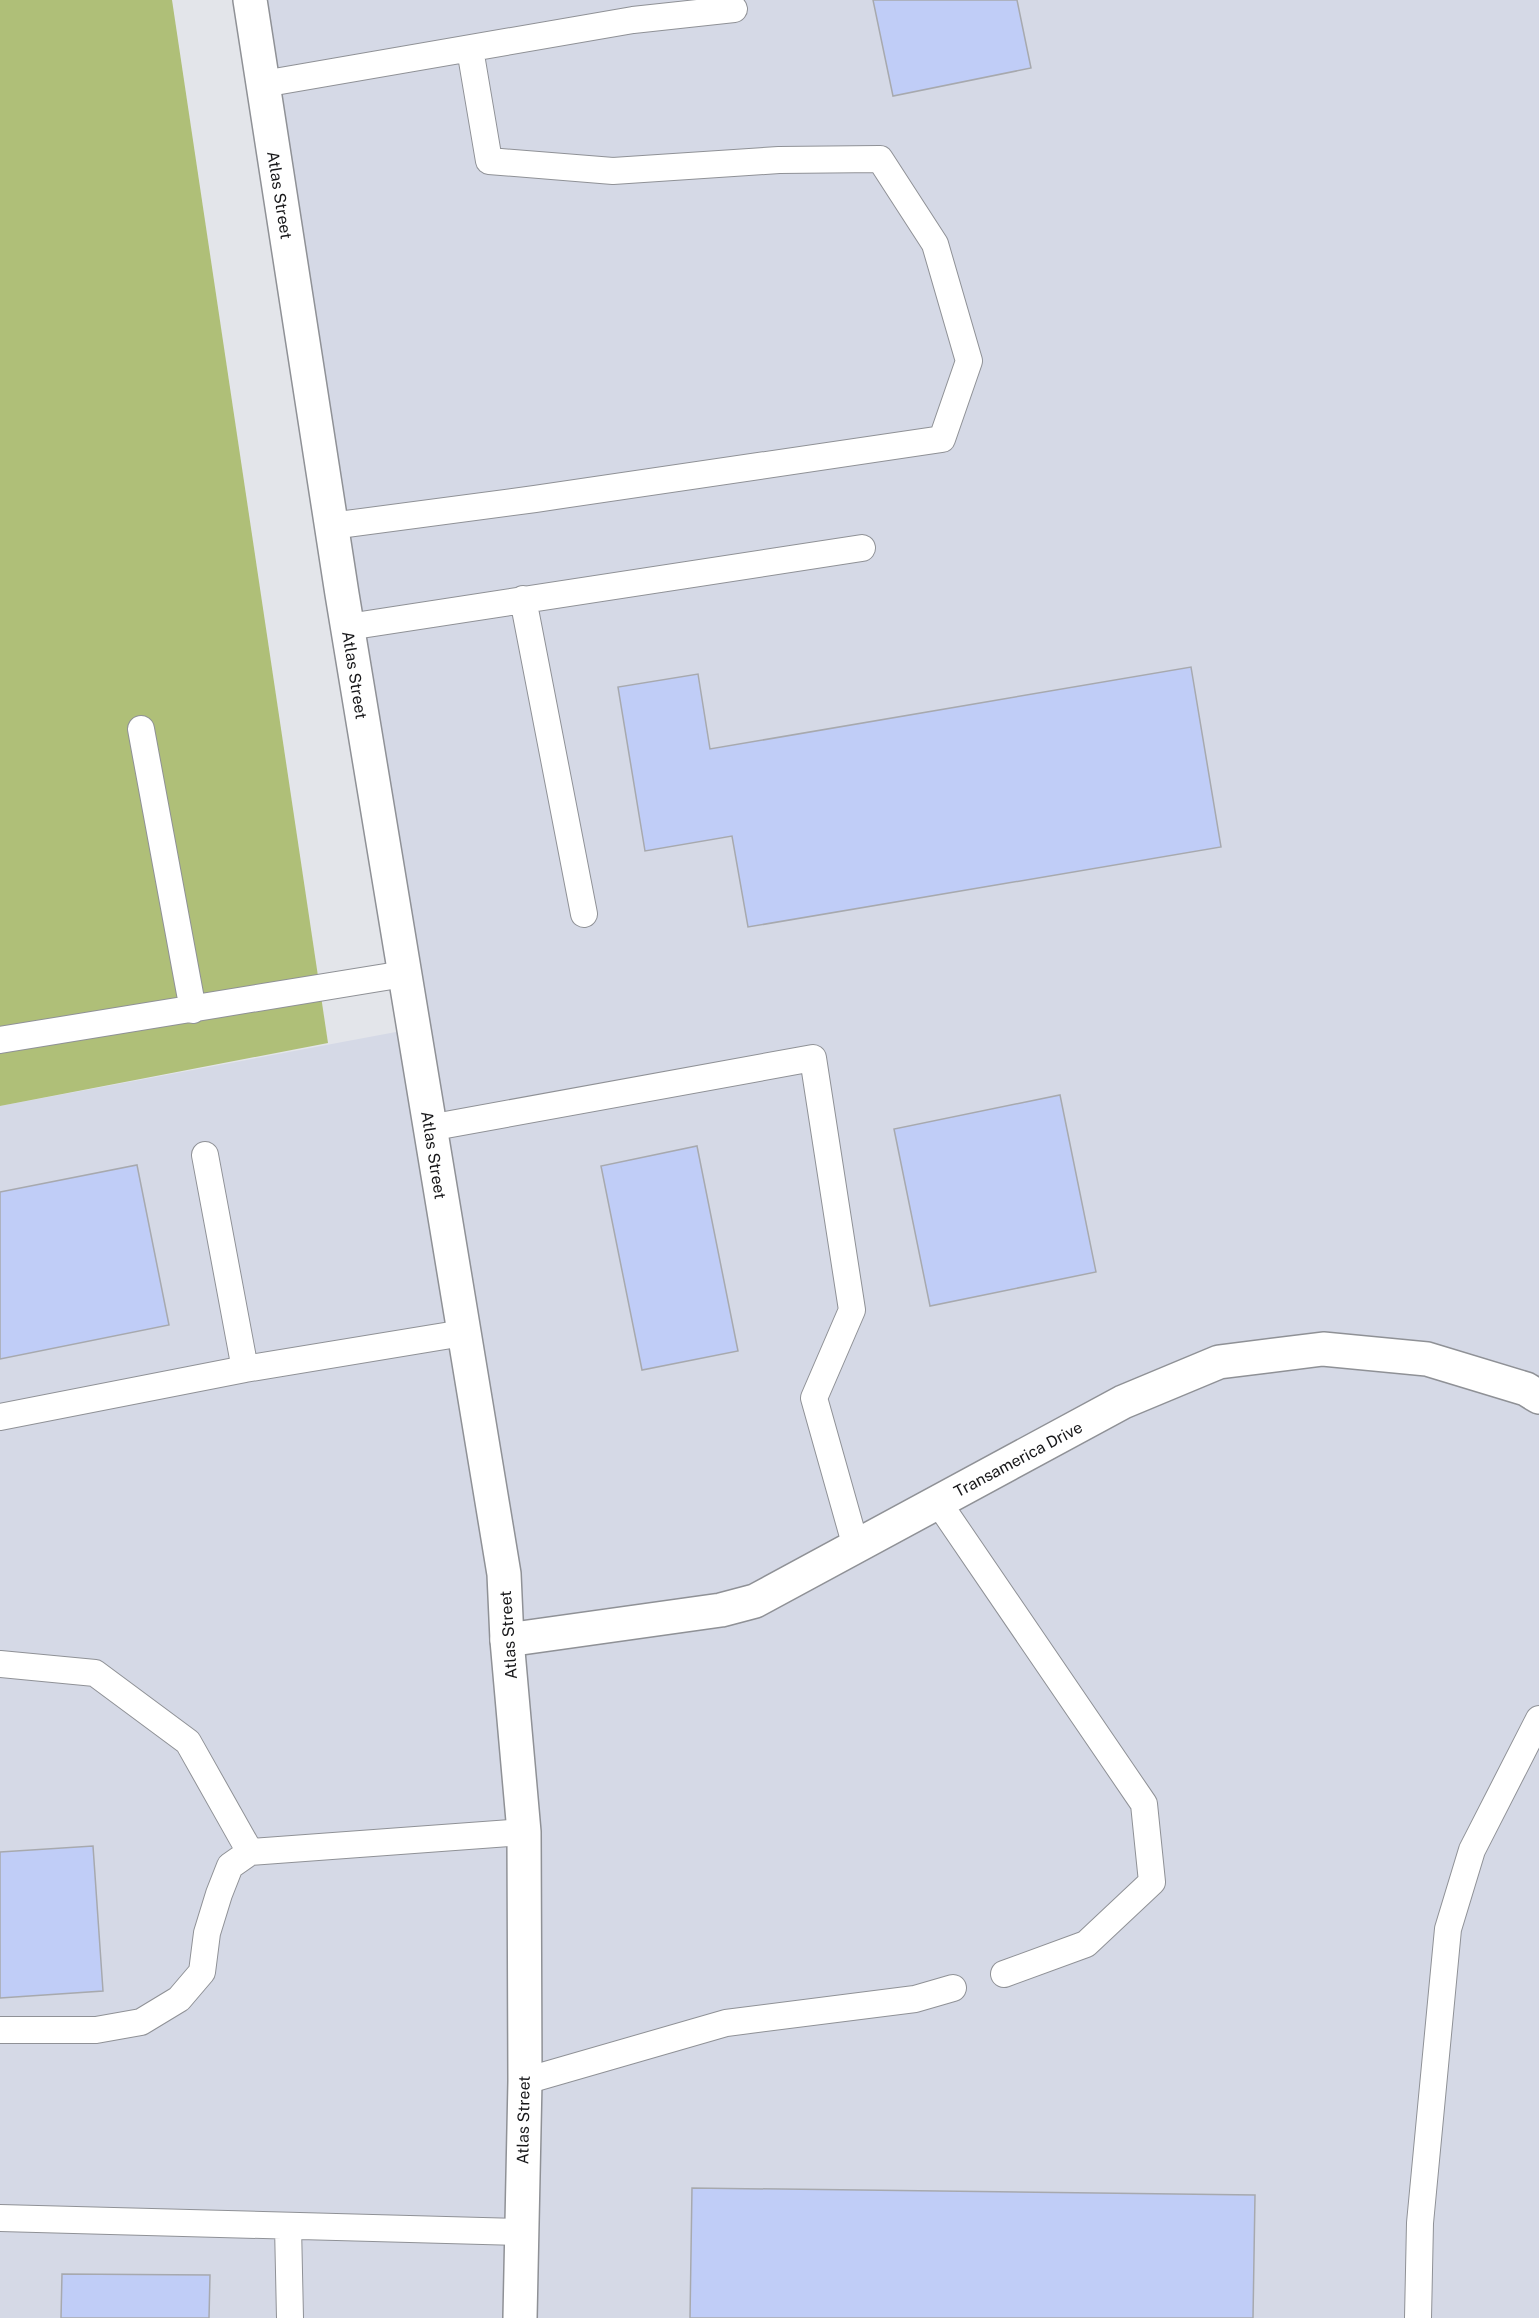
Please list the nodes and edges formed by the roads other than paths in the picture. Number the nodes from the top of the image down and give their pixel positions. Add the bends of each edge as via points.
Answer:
1 (250, 0) edge
2 (734, 9) dead end
3 (470, 49) junction
4 (263, 84) junction
5 (331, 526) junction
6 (862, 548) dead end
7 (523, 599) junction
8 (348, 627) junction
9 (141, 729) dead end
10 (584, 914) dead end
11 (404, 974) junction
12 (193, 1010) junction
13 (0, 1040) edge
14 (429, 1128) junction
15 (205, 1155) dead end
16 (463, 1333) junction
17 (245, 1368) junction
18 (1539, 1397) edge
19 (0, 1417) edge
20 (938, 1502) junction
21 (856, 1547) junction
22 (507, 1640) junction
23 (0, 1664) edge
24 (1539, 1719) edge
25 (524, 1832) junction
26 (250, 1852) junction
27 (1004, 1974) dead end
28 (953, 1988) dead end
29 (0, 2030) edge
30 (525, 2081) junction
31 (0, 2217) edge
32 (288, 2226) junction
33 (521, 2232) junction
34 (290, 2318) edge
35 (520, 2318) edge
36 (1418, 2318) edge

1 - 4 street, Atlas Street
2 - 3 lane via 633,20
3 - 4 lane
3 - 5 lane via 489,161 613,171 779,160 880,159 935,244 969,361 942,439
4 - 5 street, Atlas Street
5 - 8 street, Atlas Street
6 - 7 lane
7 - 8 lane
7 - 10 lane
8 - 11 street, Atlas Street
9 - 12 lane
11 - 12 lane
11 - 14 street, Atlas Street
12 - 13 lane
14 - 16 street, Atlas Street
14 - 21 lane via 813,1058 852,1310 814,1398
15 - 17 lane
16 - 17 lane
16 - 22 street, Atlas Street via 504,1574
17 - 19 lane
18 - 20 street, Transamerica Drive via 1526,1389 1426,1359 1323,1349 1219,1362 1123,1402
20 - 21 street, Transamerica Drive
20 - 27 lane via 1144,1804 1152,1882 1086,1944
21 - 22 street, Transamerica Drive via 755,1601 721,1610
22 - 25 street, Atlas Street
23 - 26 lane via 95,1673 188,1742
24 - 36 lane via 1472,1850 1448,1929 1420,2223
25 - 26 lane
25 - 30 street, Atlas Street
26 - 29 lane via 230,1866 207,1933 202,1972 179,1999 141,2022 96,2030
28 - 30 lane via 915,1999 726,2023
30 - 33 street, Atlas Street
31 - 32 lane
32 - 33 lane
32 - 34 lane
33 - 35 street, Atlas Street

